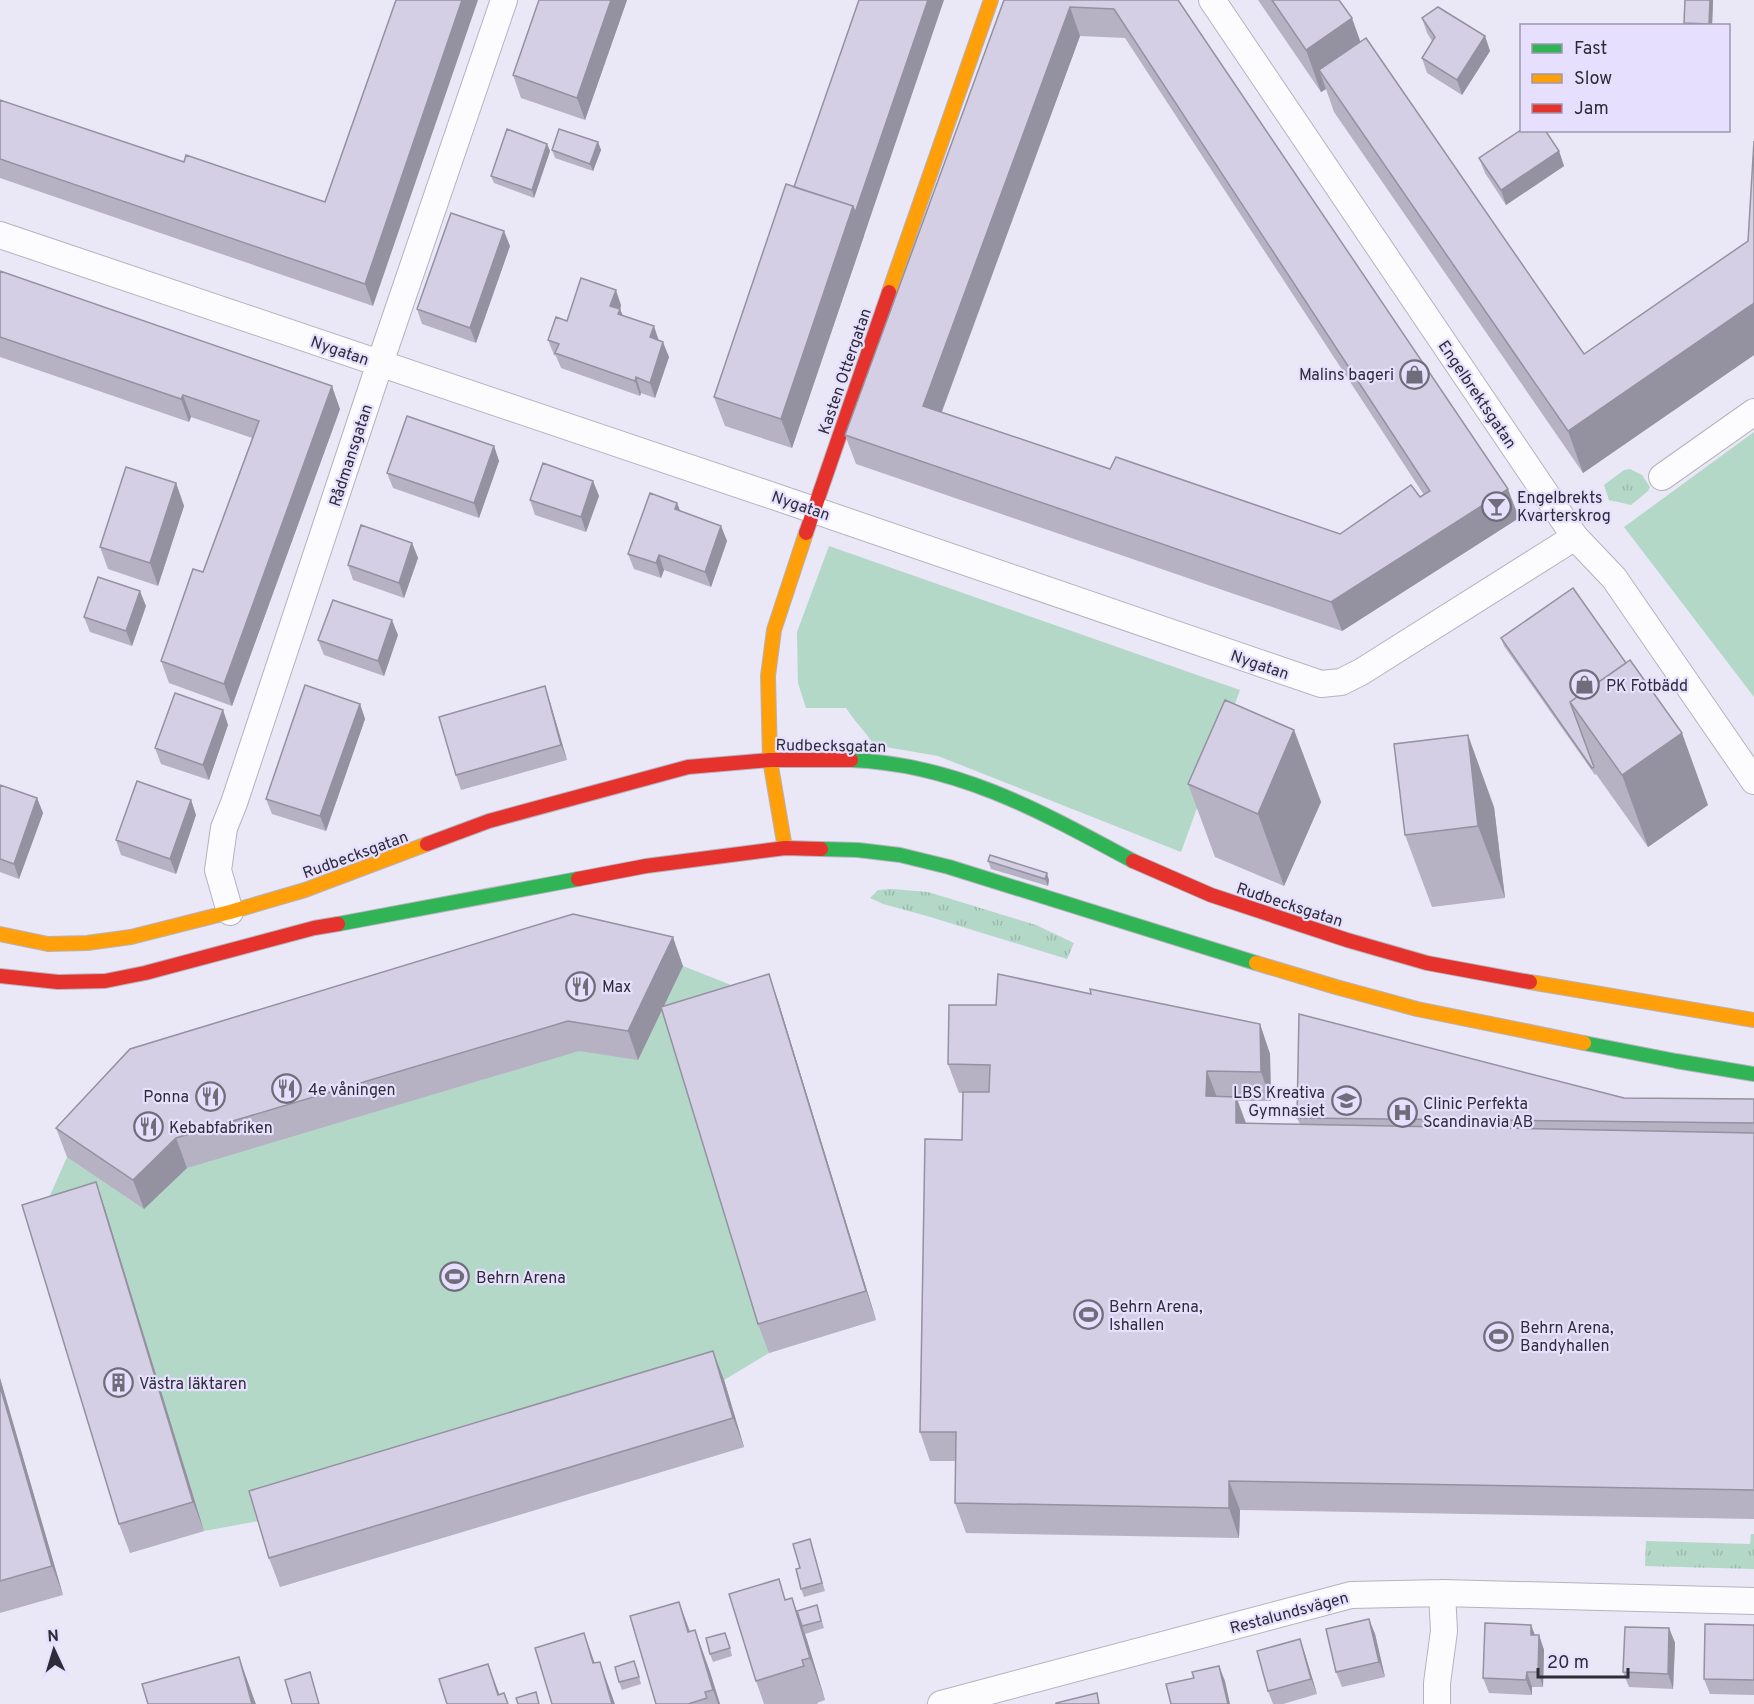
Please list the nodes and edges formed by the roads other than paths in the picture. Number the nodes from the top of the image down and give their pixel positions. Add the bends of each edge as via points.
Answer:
1 (504, 0) edge
2 (990, 0) edge
3 (1212, 0) edge
4 (0, 235) edge
5 (380, 363) junction
6 (1754, 412) edge
7 (1662, 477) dead end
8 (814, 509) junction
9 (1575, 537) junction
10 (770, 760) junction
11 (1754, 781) edge
12 (786, 848) junction
13 (230, 912) junction
14 (0, 934) edge
15 (0, 976) edge
16 (1754, 1020) edge
17 (1754, 1074) edge
18 (1442, 1593) junction
19 (1754, 1601) edge
20 (941, 1704) edge
21 (1437, 1704) edge

1 - 5 street, Rådmansgatan
2 - 8 main road, Kasten Ottergatan
3 - 9 street, Engelbrektsgatan
4 - 5 street, Nygatan
5 - 8 street, Nygatan
5 - 13 street, Rådmansgatan via 224,828 218,870
6 - 7 street
8 - 9 street, Nygatan via 1321,684 1361,672
8 - 10 main road, Kasten Ottergatan via 774,630 768,676
9 - 11 street, Engelbrektsgatan via 1614,578
10 - 12 main road, Kasten Ottergatan
10 - 13 main road, Rudbecksgatan via 688,767 489,821 305,890
10 - 16 main road, Rudbecksgatan via 881,760 949,775 1057,820 1135,862 1211,895 1347,940 1427,963
12 - 15 main road via 646,866 326,925 105,981 58,982
12 - 17 main road via 900,855 1417,1009
13 - 14 main road, Rudbecksgatan via 87,944 48,944
18 - 19 street, Restalundsvägen
18 - 20 street, Restalundsvägen via 1351,1595
18 - 21 street via 1444,1631

